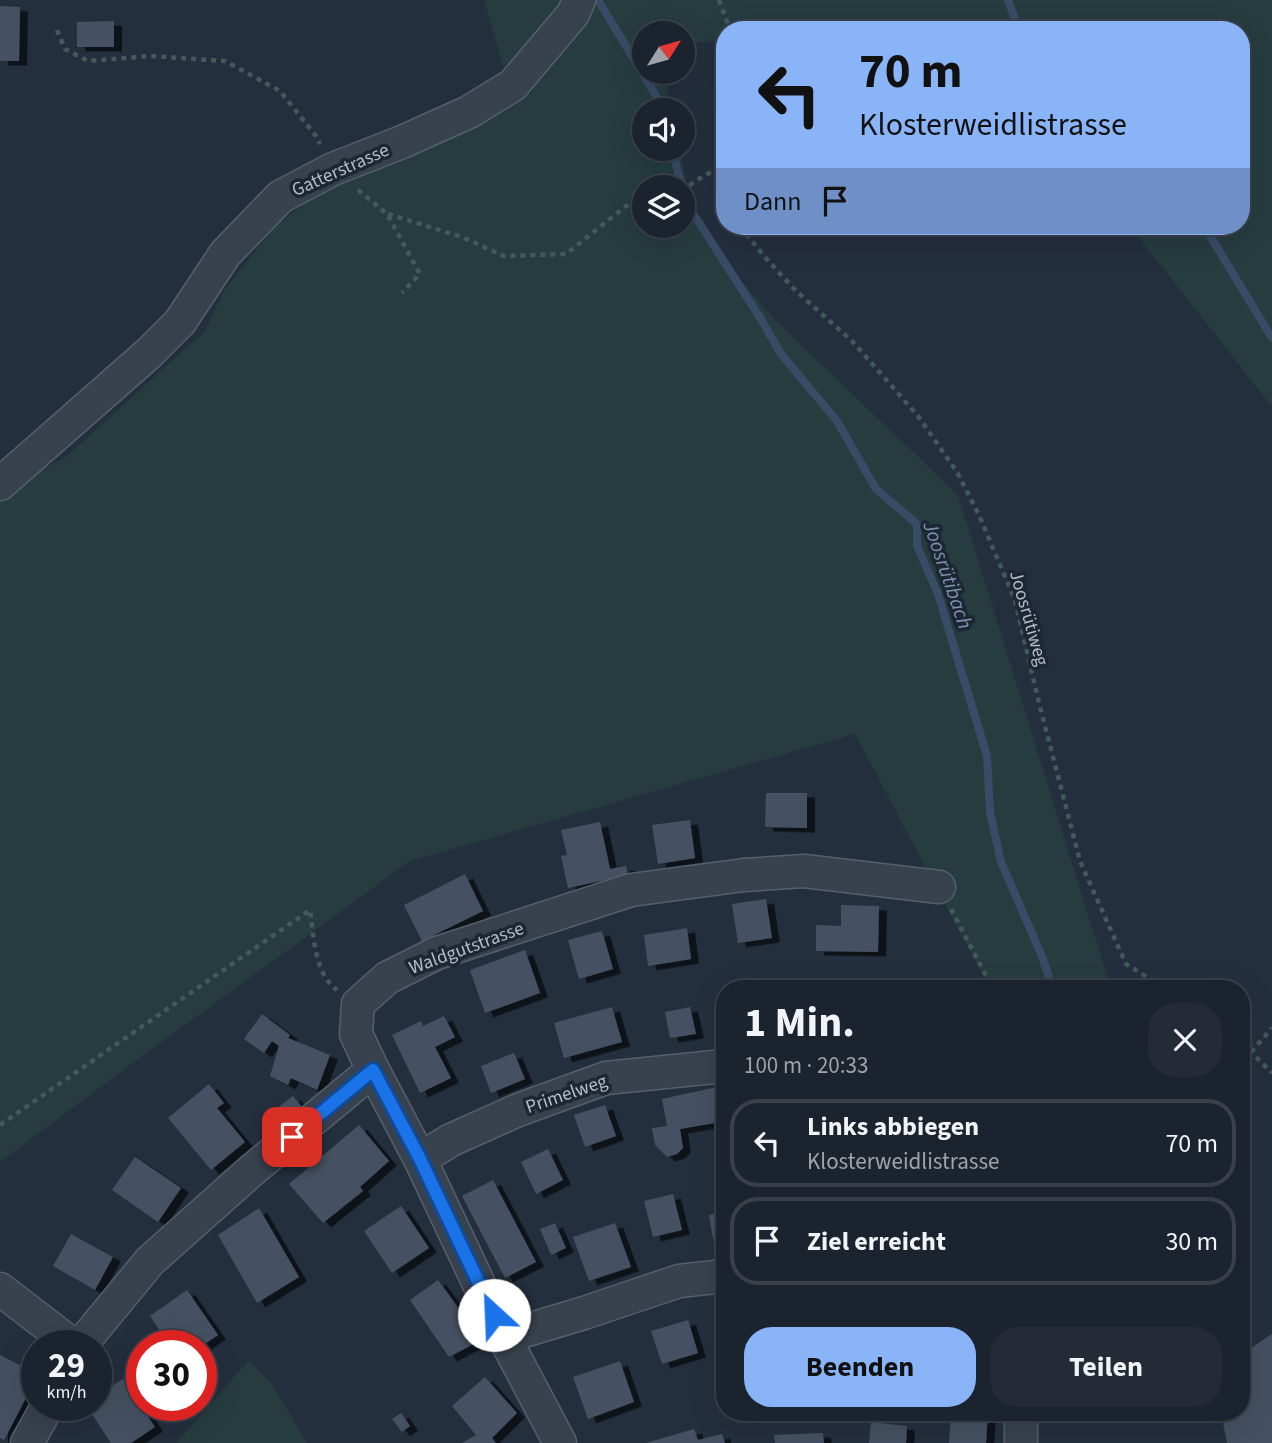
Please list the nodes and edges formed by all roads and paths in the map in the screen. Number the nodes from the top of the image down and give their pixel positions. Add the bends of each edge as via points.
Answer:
1 (579, 0) edge
2 (719, 0) edge
3 (727, 21) edge
4 (57, 30) dead end
5 (333, 169) junction
6 (716, 169) edge
7 (695, 180) edge
8 (632, 206) edge
9 (387, 214) junction
10 (747, 235) edge
11 (402, 293) dead end
12 (0, 484) edge
13 (939, 887) joint
14 (988, 980) edge
15 (1152, 980) edge
16 (358, 1004) junction
17 (1272, 1028) edge
18 (1251, 1052) joint
19 (716, 1067) edge
20 (373, 1070) junction
21 (1272, 1073) edge
22 (0, 1125) edge
23 (420, 1159) junction
24 (716, 1277) edge
25 (0, 1289) edge
26 (55, 1330) edge
27 (91, 1330) edge
28 (504, 1337) junction
29 (39, 1421) edge
30 (1020, 1421) edge
31 (27, 1443) edge
32 (560, 1443) edge
33 (1021, 1443) edge

1 - 5 street, Gatterstrasse via 573,14 513,85 402,142
2 - 3 path
4 - 5 path via 65,49 89,61 151,56 225,61 280,92 316,136
5 - 9 path
5 - 12 street, Gatterstrasse via 280,197 225,254 180,322
6 - 7 path
8 - 9 path via 566,254 504,256 462,237
9 - 11 path via 420,274
10 - 15 path, Joosrütiweg via 795,290 852,341 918,416 957,472 1015,600 1080,861 1126,964
13 - 14 path
13 - 16 street, Waldgutstrasse via 804,871 631,890 437,953 387,978
16 - 20 street via 356,1034
16 - 22 path via 328,984 317,960 310,910
17 - 18 path
18 - 21 path
19 - 23 street, Primelweg via 606,1077 518,1110
20 - 23 street
20 - 27 street via 150,1261
23 - 28 street
24 - 28 street via 679,1281
25 - 26 street
28 - 32 street
29 - 31 street
30 - 33 street

